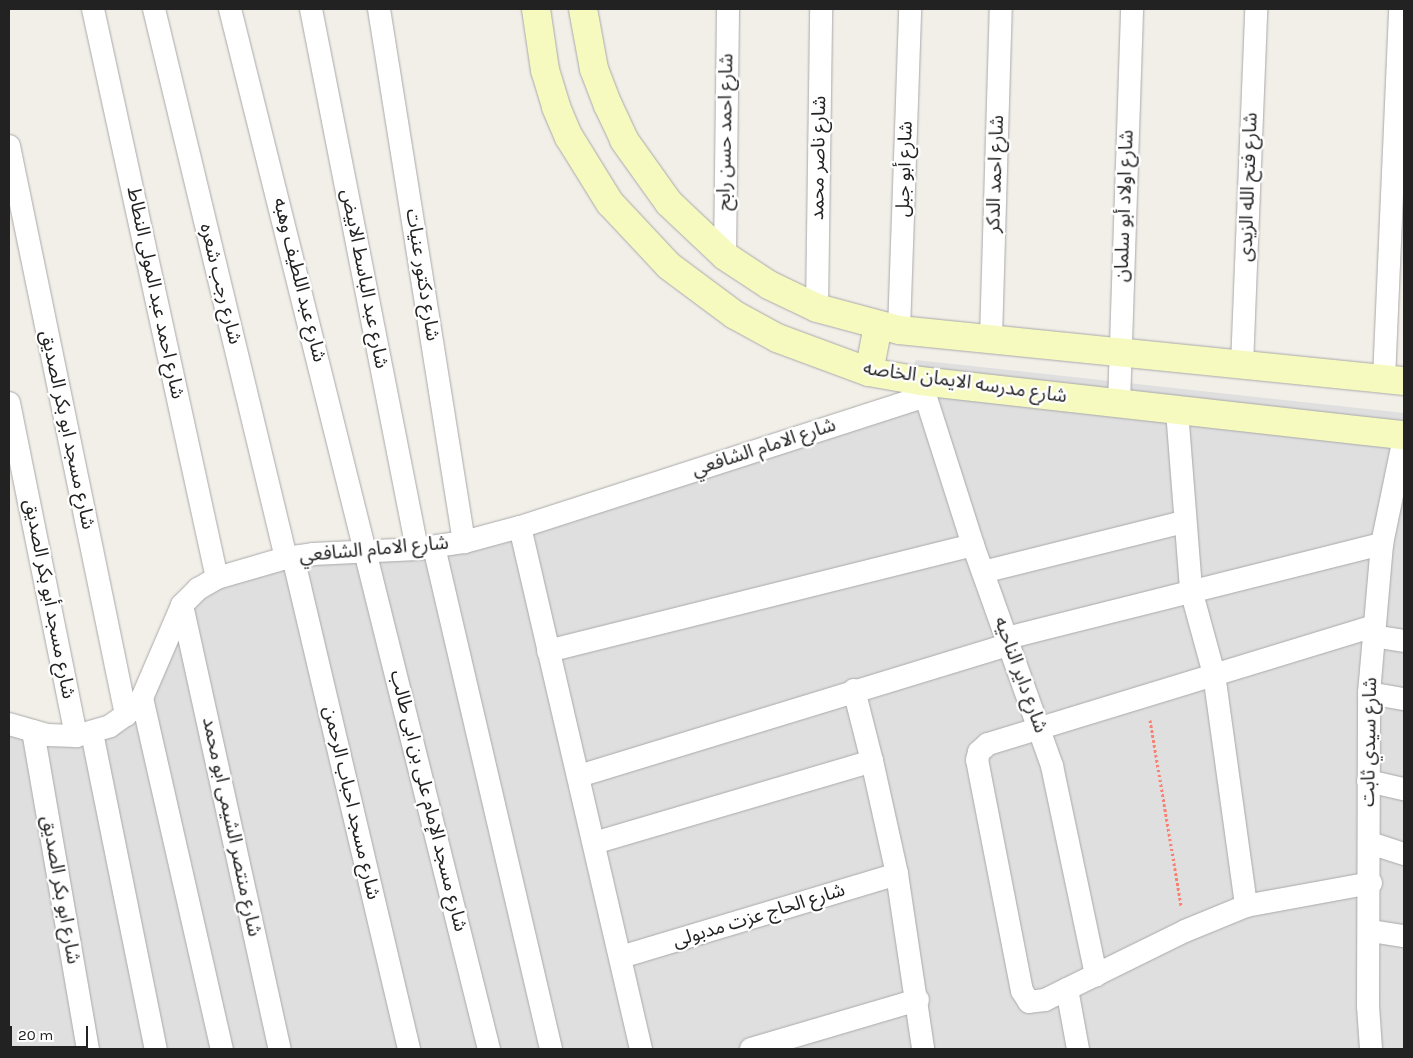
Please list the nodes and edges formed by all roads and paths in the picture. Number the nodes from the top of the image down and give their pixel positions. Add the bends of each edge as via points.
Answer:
1 (93, 9) edge
2 (154, 9) edge
3 (230, 9) edge
4 (311, 9) edge
5 (380, 9) edge
6 (536, 9) edge
7 (583, 9) edge
8 (728, 9) edge
9 (821, 9) edge
10 (910, 9) edge
11 (1001, 9) edge
12 (1132, 9) edge
13 (1256, 9) edge
14 (1400, 9) edge
15 (9, 146) edge
16 (725, 256) junction
17 (817, 308) junction
18 (888, 328) junction
19 (991, 338) junction
20 (1120, 352) junction
21 (1242, 365) junction
22 (869, 372) junction
23 (1394, 380) edge
24 (922, 388) junction
25 (9, 403) edge
26 (1119, 404) junction
27 (1177, 411) junction
28 (1404, 436) edge
29 (1184, 522) junction
30 (520, 527) junction
31 (464, 542) junction
32 (1382, 544) junction
33 (973, 545) junction
34 (426, 548) junction
35 (367, 552) junction
36 (290, 558) junction
37 (983, 572) junction
38 (217, 578) junction
39 (1192, 590) junction
40 (182, 606) junction
41 (1373, 631) junction
42 (1404, 641) edge
43 (1008, 642) junction
44 (548, 651) junction
45 (1214, 674) junction
46 (854, 690) junction
47 (1369, 694) junction
48 (1146, 697) junction
49 (142, 698) junction
50 (1404, 699) edge
51 (126, 715) junction
52 (9, 724) edge
53 (1040, 728) junction
54 (32, 731) junction
55 (84, 735) junction
56 (872, 760) junction
57 (579, 776) junction
58 (1368, 781) junction
59 (1404, 789) edge
60 (594, 843) junction
61 (1370, 843) junction
62 (1404, 854) edge
63 (897, 874) junction
64 (1371, 883) junction
65 (1246, 906) junction
66 (1370, 930) junction
67 (1185, 931) junction
68 (1404, 936) edge
69 (621, 957) junction
70 (1096, 975) junction
71 (1067, 990) junction
72 (918, 1000) junction
73 (88, 1049) edge
74 (156, 1049) edge
75 (222, 1049) edge
76 (280, 1049) edge
77 (409, 1049) edge
78 (489, 1049) edge
79 (551, 1049) edge
80 (641, 1049) edge
81 (751, 1049) edge
82 (923, 1049) edge
83 (1078, 1049) edge
84 (1371, 1049) edge

1 - 38 street, شارع احمد عبد المولى النطاط
2 - 36 street, شارع رجب شعره
3 - 35 street, شارع عبد اللطيف وهبه
4 - 34 street, شارع عبد الباسط الابيض
5 - 31 street, شارع دكتور عنيات
6 - 22 street, شارع مدرسه الايمان الخاصه via 545,70 568,137 610,203 644,242 669,266 735,315 777,338
7 - 16 street via 594,69 624,140 669,203
8 - 16 street, شارع احمد حسن رابح
9 - 17 street, شارع ناصر محمد
10 - 18 street, شارع أبو جبل
11 - 19 street, شارع احمد الدكر
12 - 20 street, شارع اولاد أبو سلمان
13 - 21 street, شارع فتح الله الزيدى
14 - 23 street
15 - 51 street, شارع مسجد ابو بكر الصديق
16 - 17 street via 769,285
17 - 18 street
18 - 19 street
18 - 22 street
19 - 20 street
20 - 21 street
20 - 26 street, شارع اولاد أبو سلمان
21 - 23 street
22 - 24 street, شارع مدرسه الايمان الخاصه
24 - 26 street, شارع مدرسه الايمان الخاصه
24 - 30 street, شارع الامام الشافعي
24 - 33 street, شارع داير الناحيه
25 - 55 street, شارع مسجد أبو بكر الصديق
26 - 27 street, شارع مدرسه الايمان الخاصه
27 - 28 street, شارع مدرسه الايمان الخاصه
27 - 29 street
28 - 32 street, شارع سيدي ثابت
29 - 37 street
29 - 39 street
30 - 31 street, شارع الامام الشافعي
30 - 44 street
31 - 34 street, شارع الامام الشافعي
32 - 39 street
32 - 41 street, شارع سيدي ثابت
33 - 37 street, شارع داير الناحيه
33 - 44 street
34 - 35 street, شارع الامام الشافعي
34 - 79 street, شارع عبد الباسط الابيض
35 - 36 street, شارع الامام الشافعي
35 - 78 street, شارع مسجد الإمام على بن ابى طالب
36 - 38 street, شارع الامام الشافعي
36 - 77 street, شارع مسجد احباب الرحمن
37 - 43 street, شارع داير الناحيه
38 - 40 street, شارع الامام الشافعي via 198,589
39 - 43 street
39 - 45 street
40 - 49 street, شارع الامام الشافعي
40 - 76 street, شارع منتصر الشيمى ابو محمد
41 - 42 street
41 - 45 street
41 - 47 street, شارع سيدي ثابت
43 - 46 street
43 - 53 street, شارع داير الناحيه
44 - 57 street
45 - 48 street
45 - 65 street
46 - 56 street
46 - 57 street
47 - 50 street
47 - 58 street, شارع سيدي ثابت
48 - 53 street
48 - 67 path
49 - 51 street, شارع الامام الشافعي
49 - 75 street
51 - 55 street, شارع الامام الشافعي
52 - 54 street, شارع الامام الشافعي
53 - 70 street, شارع داير الناحيه via 1067,824
53 - 71 street via 982,748 977,765 1023,995 1029,1002 1038,1003
54 - 55 street, شارع الامام الشافعي via 47,735
54 - 73 street, شارع ابو بكر الصديق
55 - 74 street, شارع مسجد أبو بكر الصديق
56 - 60 street
56 - 63 street
57 - 60 street
58 - 59 street
58 - 61 street, شارع سيدي ثابت
60 - 69 street
61 - 62 street
61 - 64 street, شارع سيدي ثابت
63 - 69 street, شارع الحاج عزت مدبولى
63 - 72 street
64 - 65 street
64 - 66 street, شارع سيدي ثابت
65 - 67 street
66 - 68 street
66 - 84 street, شارع سيدي ثابت
67 - 70 street
69 - 80 street
70 - 71 street
71 - 83 street
72 - 81 street
72 - 82 street

